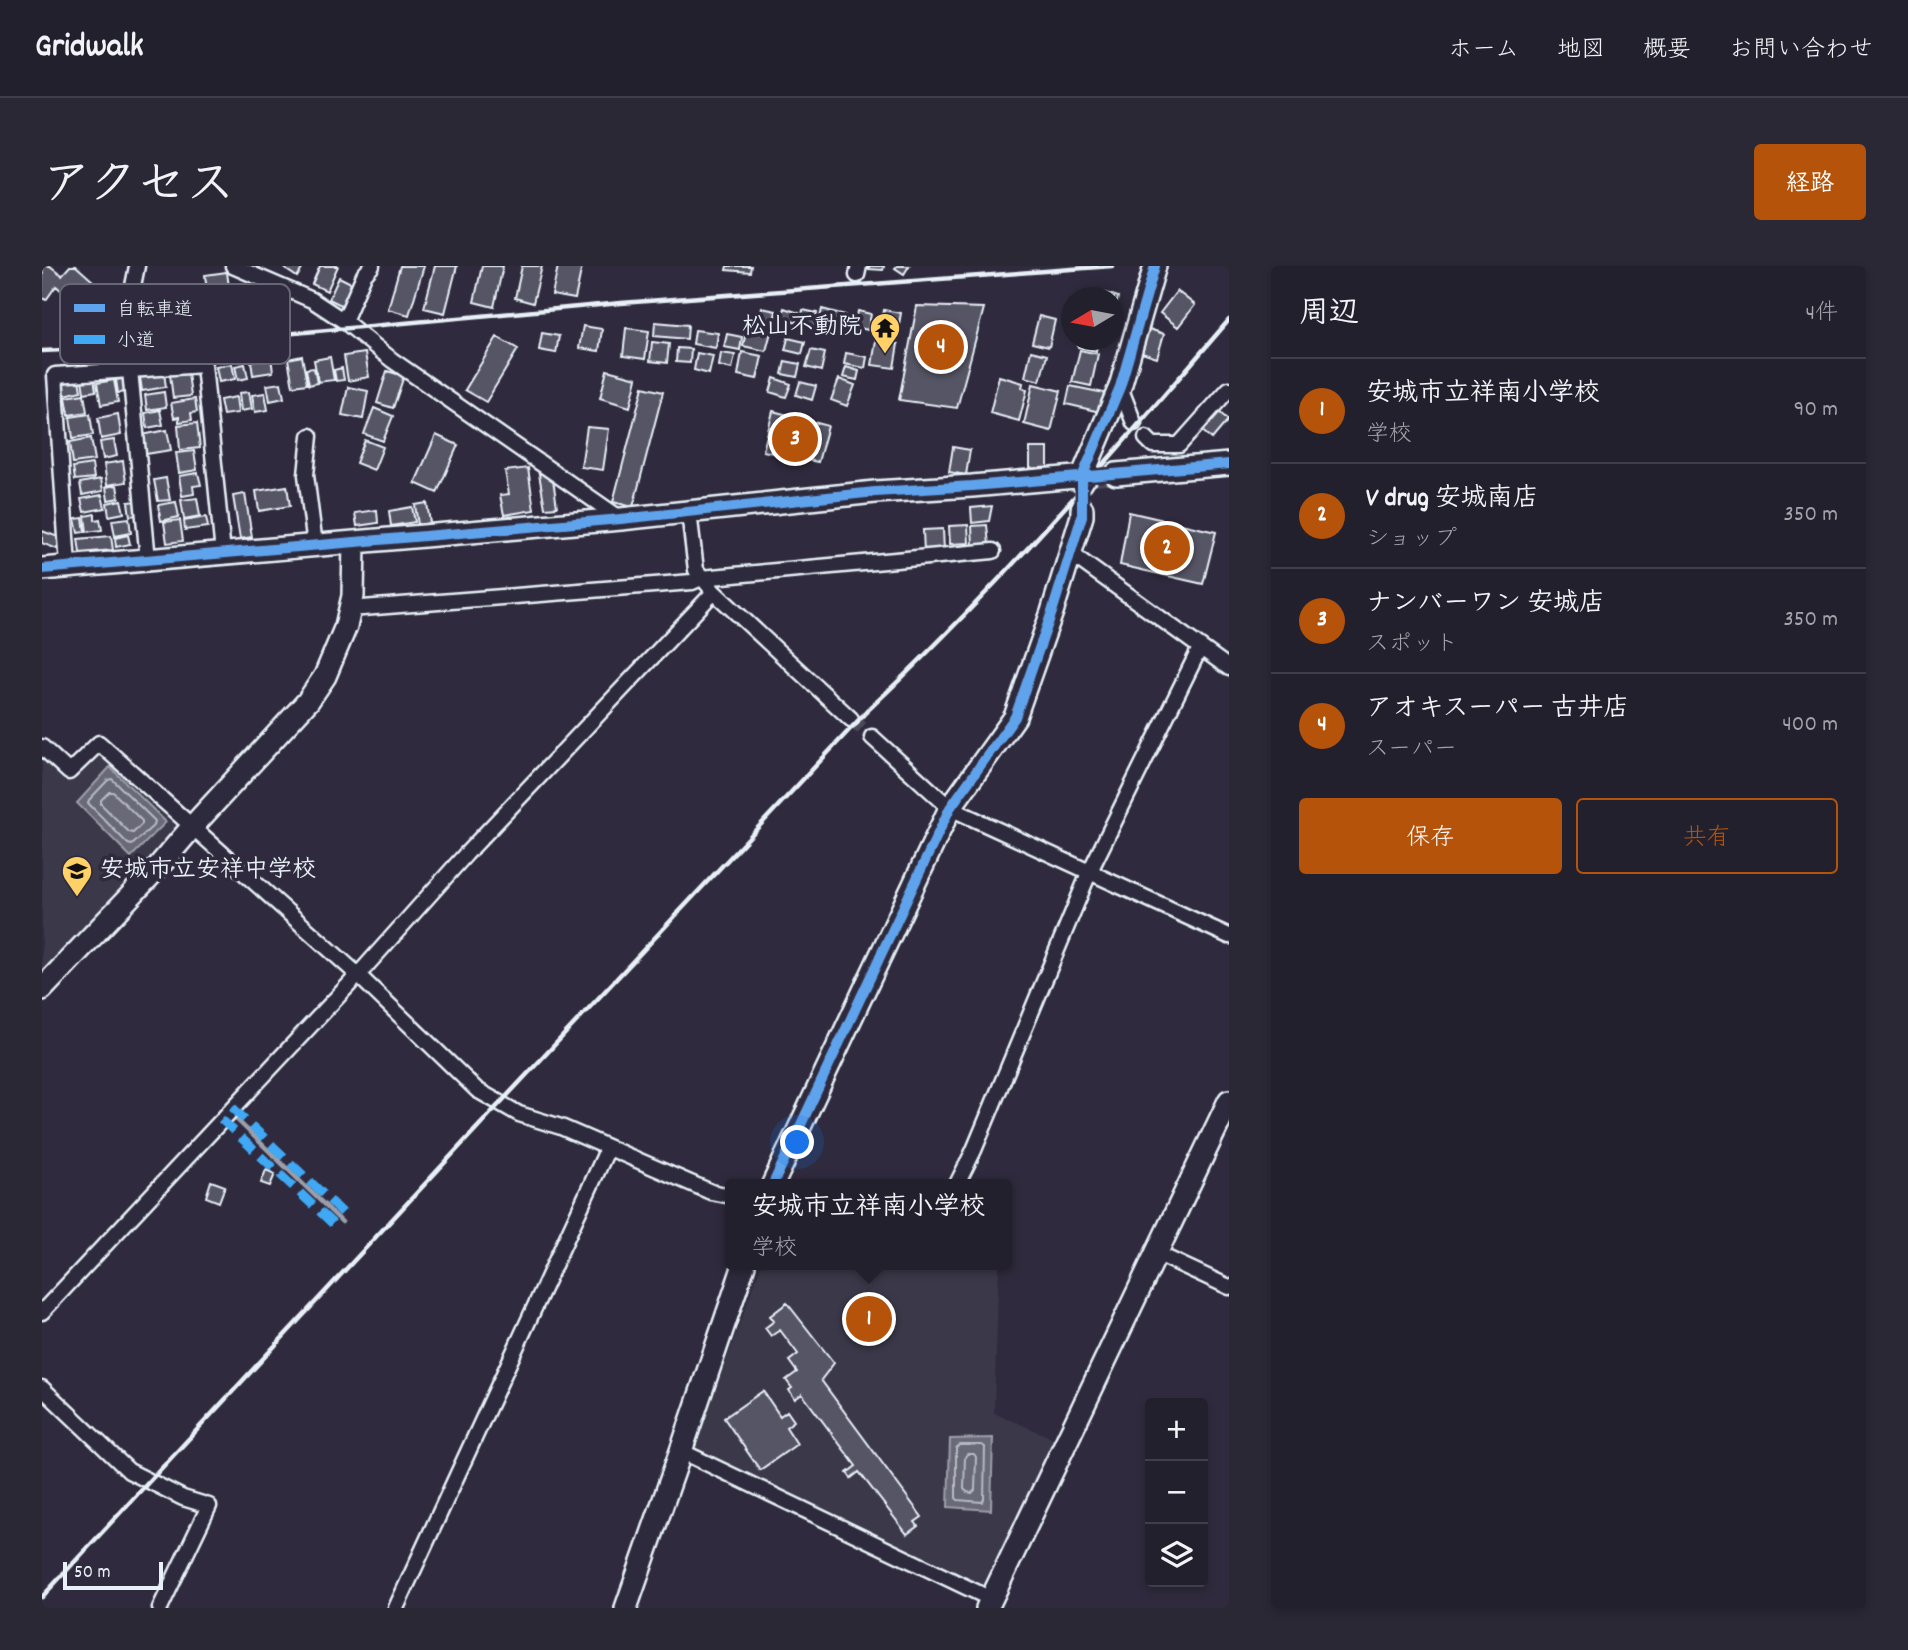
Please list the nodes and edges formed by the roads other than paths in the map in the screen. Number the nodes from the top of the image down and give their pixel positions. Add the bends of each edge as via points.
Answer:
1 (137, 266) edge
2 (233, 266) edge
3 (372, 266) edge
4 (1155, 266) edge
5 (133, 284) edge
6 (275, 284) edge
7 (290, 291) edge
8 (344, 321) junction
9 (130, 370) junction
10 (1120, 387) junction
11 (1229, 389) edge
12 (1134, 423) dead end
13 (310, 436) dead end
14 (1146, 438) dead end
15 (1229, 464) edge
16 (1116, 474) tunnel mouth
17 (1082, 509) dead end
18 (688, 512) junction
19 (621, 519) junction
20 (354, 542) junction
21 (314, 545) junction
22 (993, 551) dead end
23 (223, 553) junction
24 (1070, 553) junction
25 (148, 560) junction
26 (68, 566) junction
27 (42, 569) edge
28 (701, 578) junction
29 (714, 592) junction
30 (350, 609) junction
31 (1200, 648) junction
32 (1229, 668) edge
33 (851, 719) tunnel mouth
34 (872, 737) tunnel mouth
35 (42, 747) edge
36 (950, 808) junction
37 (193, 826) junction
38 (1089, 873) junction
39 (1229, 936) edge
40 (358, 975) junction
41 (42, 989) edge
42 (1229, 1101) edge
43 (608, 1148) junction
44 (775, 1179) edge
45 (960, 1179) edge
46 (725, 1195) edge
47 (1156, 1253) junction
48 (742, 1270) edge
49 (1229, 1287) edge
50 (42, 1312) edge
51 (42, 1388) edge
52 (681, 1451) junction
53 (989, 1603) edge
54 (160, 1608) edge
55 (396, 1608) edge
56 (626, 1608) edge

1 - 5 street
2 - 6 street
3 - 8 street
4 - 10 street
7 - 8 street
8 - 19 street via 392,360
9 - 23 street via 204,365
9 - 25 street
9 - 26 street via 55,374
10 - 12 street
10 - 18 street via 1084,478 875,492
11 - 14 street via 1179,445 1153,445
13 - 21 street via 306,475
15 - 16 street
17 - 24 street
18 - 19 street
18 - 28 street
19 - 20 street
20 - 21 street
20 - 30 street
21 - 23 street
22 - 28 street
23 - 25 street
24 - 31 street
24 - 36 street via 1015,717
25 - 26 street
26 - 27 street
28 - 29 street
28 - 30 street
29 - 33 street
29 - 40 street via 466,853
30 - 37 street via 326,676 308,701
31 - 32 street
31 - 38 street
34 - 36 street
35 - 37 street via 69,772 99,743
36 - 38 street
36 - 44 street
37 - 40 street
37 - 41 street
38 - 39 street
38 - 45 street
40 - 43 street via 477,1090 519,1114
40 - 50 street
42 - 47 street
43 - 46 street
43 - 55 street
47 - 49 street
47 - 53 street
48 - 52 street
51 - 54 street via 129,1471 209,1506
52 - 53 street
52 - 56 street

